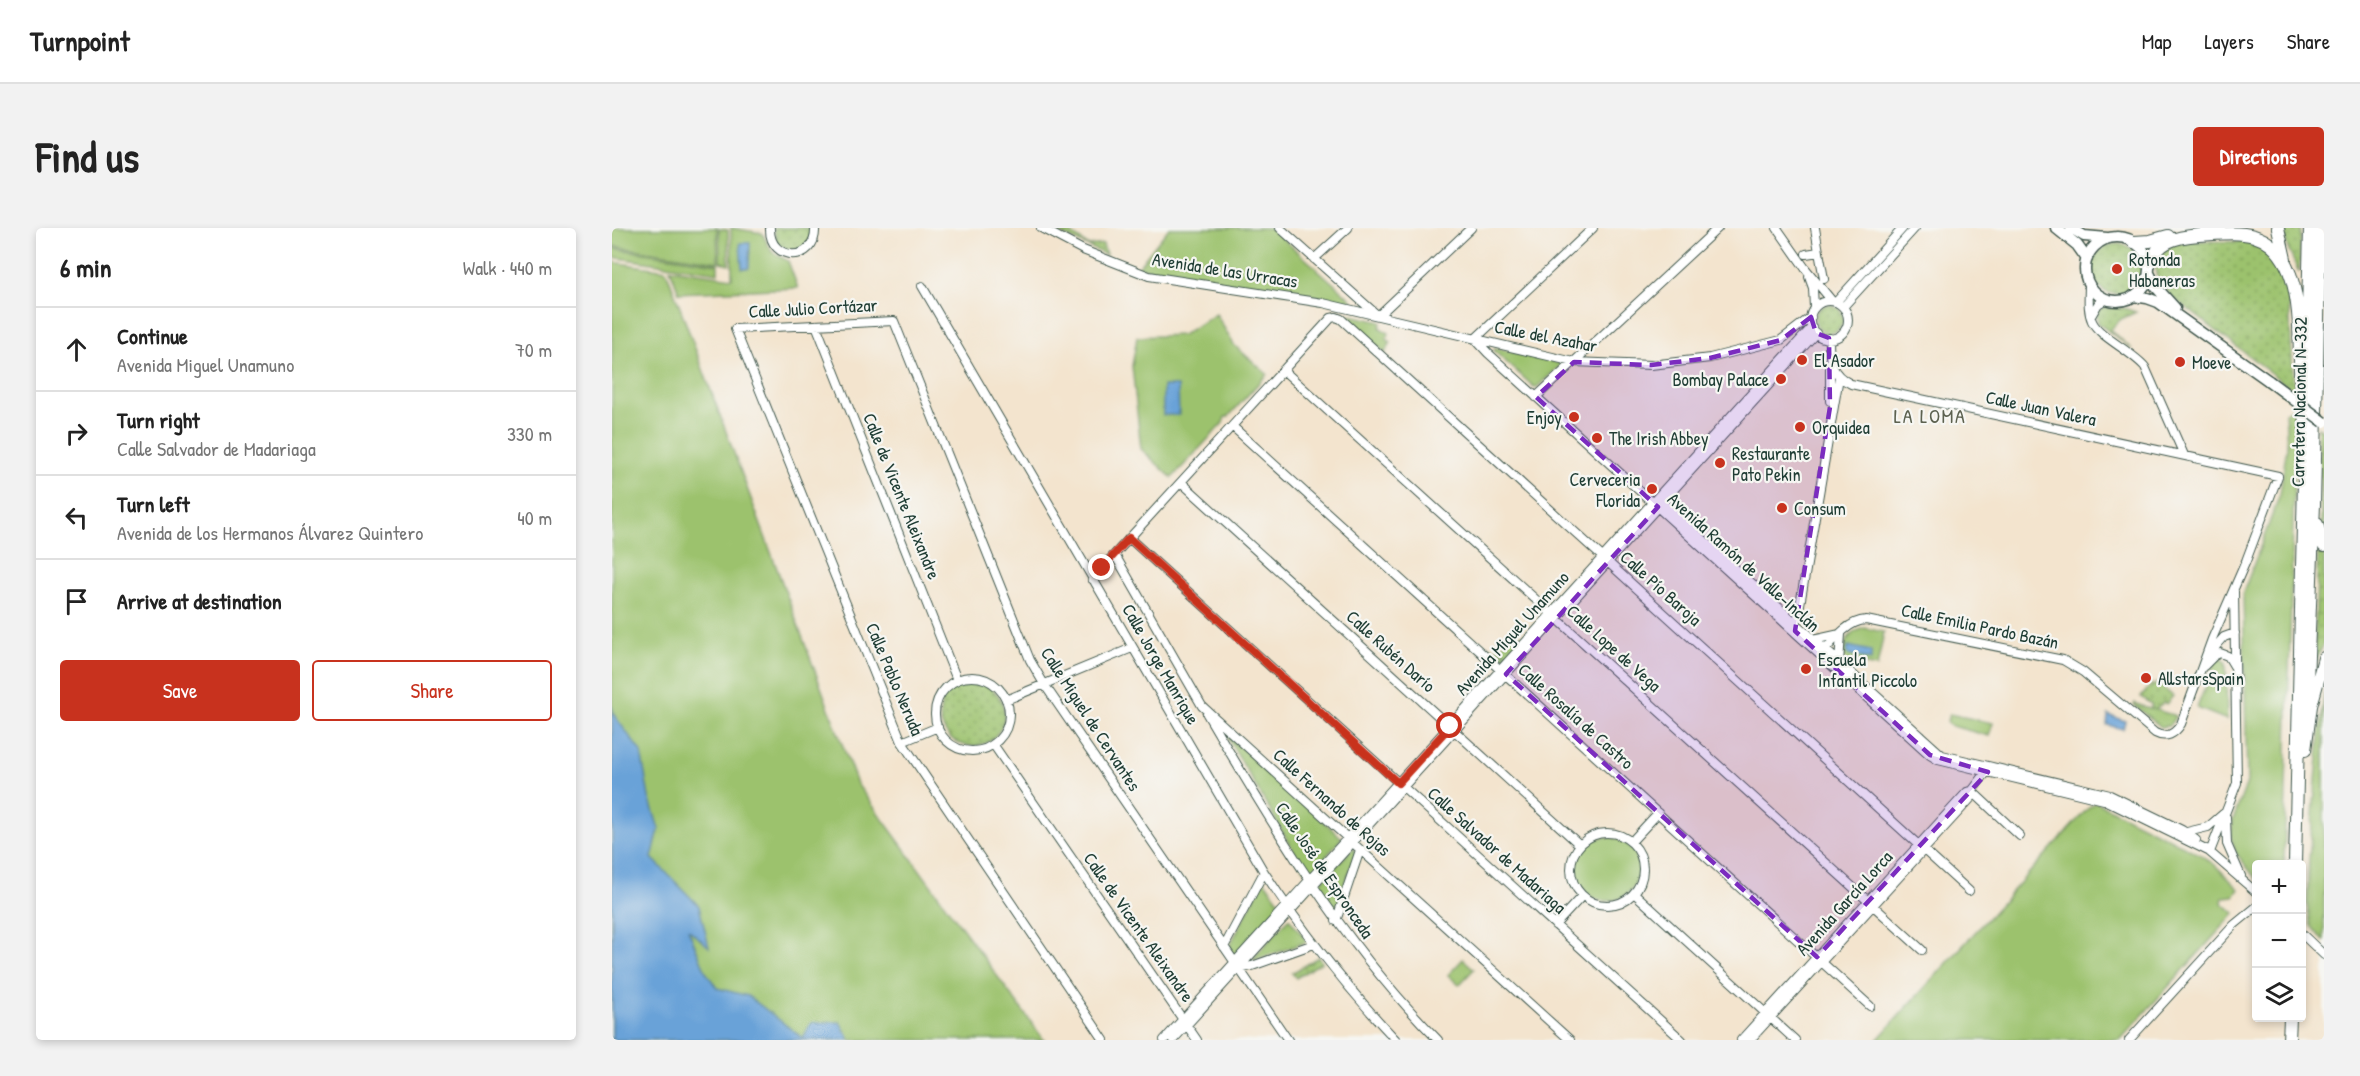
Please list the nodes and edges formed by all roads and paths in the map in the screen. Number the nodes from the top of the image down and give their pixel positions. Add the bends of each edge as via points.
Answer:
1 (770, 228) edge
2 (815, 228) edge
3 (1041, 228) edge
4 (1280, 228) edge
5 (1348, 228) edge
6 (1471, 228) edge
7 (1593, 228) edge
8 (1718, 228) edge
9 (1777, 228) edge
10 (1815, 228) edge
11 (1903, 228) edge
12 (1915, 228) edge
13 (2056, 228) edge
14 (2071, 228) edge
15 (2204, 228) edge
16 (2278, 228) edge
17 (2310, 228) edge
18 (2320, 228) edge
19 (2110, 238) junction
20 (2134, 242) junction
21 (1819, 252) junction
22 (1806, 254) dead end
23 (1314, 259) junction
24 (2087, 259) junction
25 (2287, 266) junction
26 (1804, 268) junction
27 (2149, 269) junction
28 (1824, 279) dead end
29 (2089, 284) junction
30 (922, 286) dead end
31 (2133, 297) junction
32 (2106, 299) junction
33 (1837, 303) junction
34 (1347, 308) junction
35 (1814, 308) junction
36 (1377, 315) junction
37 (2090, 316) junction
38 (1811, 317) junction
39 (1341, 319) junction
40 (2185, 320) junction
41 (894, 321) joint
42 (816, 325) junction
43 (735, 329) joint
44 (1814, 330) junction
45 (1829, 338) junction
46 (1475, 339) junction
47 (1574, 362) junction
48 (1830, 362) junction
49 (1283, 370) junction
50 (1839, 377) junction
51 (1536, 397) junction
52 (2324, 422) edge
53 (1232, 426) junction
54 (1828, 432) junction
55 (2184, 455) junction
56 (2305, 475) junction
57 (1181, 482) junction
58 (1658, 504) junction
59 (2314, 504) junction
60 (1129, 538) junction
61 (2324, 546) edge
62 (1115, 555) junction
63 (1606, 560) junction
64 (1092, 579) junction
65 (2234, 587) junction
66 (1554, 616) junction
67 (1796, 628) junction
68 (2235, 631) junction
69 (1841, 634) junction
70 (2212, 639) junction
71 (1813, 640) junction
72 (1132, 648) junction
73 (1824, 653) junction
74 (2324, 658) edge
75 (1839, 663) junction
76 (2202, 667) junction
77 (2235, 668) junction
78 (1503, 672) junction
79 (957, 680) junction
80 (1044, 684) junction
81 (1006, 700) junction
82 (1202, 705) junction
83 (938, 727) junction
84 (1452, 728) junction
85 (902, 742) junction
86 (993, 744) junction
87 (2299, 767) junction
88 (1989, 769) junction
89 (1401, 785) junction
90 (1972, 791) junction
91 (2226, 810) junction
92 (1658, 813) junction
93 (2297, 813) junction
94 (2187, 832) junction
95 (2020, 836) dead end
96 (1350, 841) junction
97 (1631, 842) junction
98 (1580, 845) junction
99 (1922, 847) junction
100 (1360, 850) junction
101 (2210, 852) junction
102 (2295, 860) edge
103 (1264, 872) junction
104 (2244, 881) junction
105 (1310, 884) junction
106 (2252, 888) edge
107 (1969, 891) dead end
108 (1634, 893) junction
109 (1582, 896) junction
110 (1870, 903) junction
111 (1288, 909) junction
112 (2252, 910) edge
113 (1336, 921) junction
114 (1555, 925) junction
115 (2306, 939) edge
116 (1314, 944) junction
117 (1224, 947) junction
118 (1922, 950) dead end
119 (2324, 955) edge
120 (1819, 959) junction
121 (1237, 966) junction
122 (1870, 1006) dead end
123 (1768, 1015) junction
124 (1185, 1022) junction
125 (2290, 1022) edge
126 (1104, 1040) edge
127 (1164, 1040) edge
128 (1173, 1040) edge
129 (1197, 1040) edge
130 (1288, 1040) edge
131 (1396, 1040) edge
132 (1438, 1040) edge
133 (1570, 1040) edge
134 (1682, 1040) edge
135 (1742, 1040) edge
136 (1750, 1040) edge
137 (1795, 1040) edge
138 (2129, 1040) edge
139 (2289, 1040) edge

1 - 2 street via 776,247 788,254 802,253 813,243
3 - 34 street, Avenida de las Urracas via 1083,250 1149,276
4 - 23 street
5 - 23 street
6 - 36 street
7 - 46 street
8 - 47 street
9 - 26 street
10 - 21 street
11 - 33 street
12 - 33 street
13 - 24 main road via 2078,245
14 - 19 main road via 2091,238
15 - 20 highway
16 - 25 highway
17 - 56 highway
18 - 59 highway, Carretera Nacional N-332
19 - 20 main road
19 - 24 main road via 2098,243
20 - 27 main road via 2144,252
21 - 22 street
21 - 28 street
23 - 36 street
24 - 29 main road
25 - 27 highway via 2264,241 2239,233 2195,235 2170,241 2157,249
25 - 56 highway via 2298,311
26 - 33 street
26 - 35 street via 1812,284
27 - 31 main road via 2144,287
27 - 40 main road via 2156,287
29 - 32 main road
29 - 37 street
30 - 64 street, Calle Jorge Manrique
31 - 32 main road
31 - 40 main road via 2153,300
32 - 37 street
33 - 35 street via 1826,301
33 - 45 street via 1848,318 1846,328 1839,336
34 - 36 street, Avenida de las Urracas
34 - 39 street
35 - 38 street
36 - 46 street, Calle del Azahar
37 - 55 street via 2094,325 2145,367
38 - 44 street
38 - 47 street, Calle del Azahar via 1781,340 1710,358 1651,365
39 - 49 street via 1331,318
39 - 63 street, Calle Pío Baroja
40 - 52 main road, bridge
41 - 42 street, Calle Julio Cortázar
41 - 80 street, Calle Miguel de Cervantes via 1030,660
42 - 43 street, Calle Julio Cortázar
42 - 79 street, Calle de Vicente Aleixandre
43 - 85 street, Calle Pablo Neruda
44 - 45 street
44 - 58 street, Avenida Miguel Unamuno
45 - 48 street
46 - 47 street, Calle del Azahar
46 - 51 street, Avenida Ramón de Valle-Inclán
47 - 51 street
48 - 50 street
48 - 54 street
49 - 53 street
49 - 66 street, Calle Lope de Vega
50 - 54 street
50 - 55 street, Calle Juan Valera via 1851,384
51 - 58 street, Avenida Ramón de Valle-Inclán
53 - 57 street
53 - 78 street, Calle Rosalía de Castro
54 - 67 street
55 - 65 street, Calle Juan Valera via 2278,476
56 - 87 highway
57 - 60 street
57 - 84 street, Calle Rubén Darío
58 - 63 street, Avenida Miguel Unamuno
58 - 67 street, Avenida Ramón de Valle-Inclán
59 - 61 highway
59 - 87 highway via 2308,683
60 - 62 street
60 - 89 street, Calle Salvador de Madariaga
62 - 64 street
62 - 82 street, Calle Fernando de Rojas
63 - 66 street, Avenida Miguel Unamuno
63 - 99 street, Calle Pío Baroja
64 - 72 street, Calle Jorge Manrique
65 - 68 street
65 - 70 street
66 - 78 street, Avenida Miguel Unamuno
66 - 110 street, Calle Lope de Vega
67 - 71 street, Avenida Ramón de Valle-Inclán
67 - 73 street, Avenida Ramón de Valle-Inclán
68 - 70 street via 2227,628
68 - 76 street via 2219,642
68 - 77 street
69 - 71 street
69 - 73 street, Calle Emilia Pardo Bazán
69 - 75 street
69 - 76 street, Calle Emilia Pardo Bazán via 1853,623 1866,620 2063,660 2163,736 2173,734 2181,724
70 - 76 street
71 - 73 street, Avenida Ramón de Valle-Inclán
72 - 80 street
72 - 103 street, Calle Jorge Manrique
73 - 75 street, Avenida Ramón de Valle-Inclán
73 - 88 street, Avenida Ramón de Valle-Inclán via 1930,755 1938,760
74 - 93 highway via 2311,706
75 - 88 street, Avenida Ramón de Valle-Inclán via 1936,751
76 - 77 street via 2220,653 2228,656
77 - 91 street via 2237,783
78 - 84 street, Avenida Miguel Unamuno
78 - 92 street, Calle Rosalía de Castro
79 - 81 street via 974,677 989,681
79 - 83 street via 945,689 937,703
80 - 81 street
80 - 117 street, Calle Miguel de Cervantes
81 - 86 street via 1006,728
82 - 96 street, Calle Fernando de Rojas
82 - 105 street, Calle José de Espronceda
83 - 85 street
83 - 86 street via 951,744 964,750 979,750
84 - 89 street, Avenida Miguel Unamuno
84 - 98 street, Calle Rubén Darío
85 - 126 street, Calle Pablo Neruda
86 - 124 street, Calle de Vicente Aleixandre
87 - 93 highway
88 - 90 street, Avenida García Lorca
88 - 94 street, Avenida Ramón de Valle-Inclán via 2110,795
88 - 101 street, Avenida Ramón de Valle-Inclán via 2104,800
89 - 96 street, Avenida Miguel Unamuno
89 - 114 street, Calle Salvador de Madariaga
90 - 95 street
90 - 99 street, Avenida García Lorca via 1967,792
91 - 94 street via 2208,827
91 - 101 street
91 - 104 street via 2227,844
92 - 97 street
92 - 120 street, Calle Rosalía de Castro
93 - 102 highway
94 - 101 street, Avenida Ramón de Valle-Inclán
96 - 100 street, Calle Fernando de Rojas
96 - 105 street, Avenida Miguel Unamuno
97 - 98 street via 1617,834 1601,833
97 - 108 street via 1640,853 1643,867
98 - 109 street via 1572,859 1571,875
99 - 107 street, Calle Pío Baroja
99 - 110 street, Avenida García Lorca
100 - 113 street
100 - 133 street, Calle Fernando de Rojas
101 - 104 street
103 - 111 street, Calle Jorge Manrique
103 - 117 street
104 - 106 street
105 - 111 street, Avenida Miguel Unamuno
105 - 113 street, Calle José de Espronceda
108 - 109 street via 1621,903 1604,905
108 - 123 street
109 - 114 street
110 - 118 street, Calle Lope de Vega
110 - 120 street, Avenida García Lorca
111 - 116 street, Calle Jorge Manrique
111 - 121 street, Avenida Miguel Unamuno
112 - 138 street
113 - 132 street, Calle José de Espronceda
114 - 134 street, Calle Salvador de Madariaga
115 - 119 street
116 - 121 street via 1252,966
116 - 131 street, Calle Jorge Manrique
117 - 121 street, Calle Miguel de Cervantes
120 - 122 street, Calle Rosalía de Castro
120 - 123 street, Avenida García Lorca
121 - 124 street, Avenida Miguel Unamuno
121 - 130 street, Calle Miguel de Cervantes
123 - 135 street, Avenida García Lorca
123 - 136 street, Avenida García Lorca
123 - 137 street
124 - 127 street, Avenida Miguel Unamuno
124 - 128 street, Avenida Miguel Unamuno
124 - 129 street, Calle de Vicente Aleixandre
125 - 139 highway

